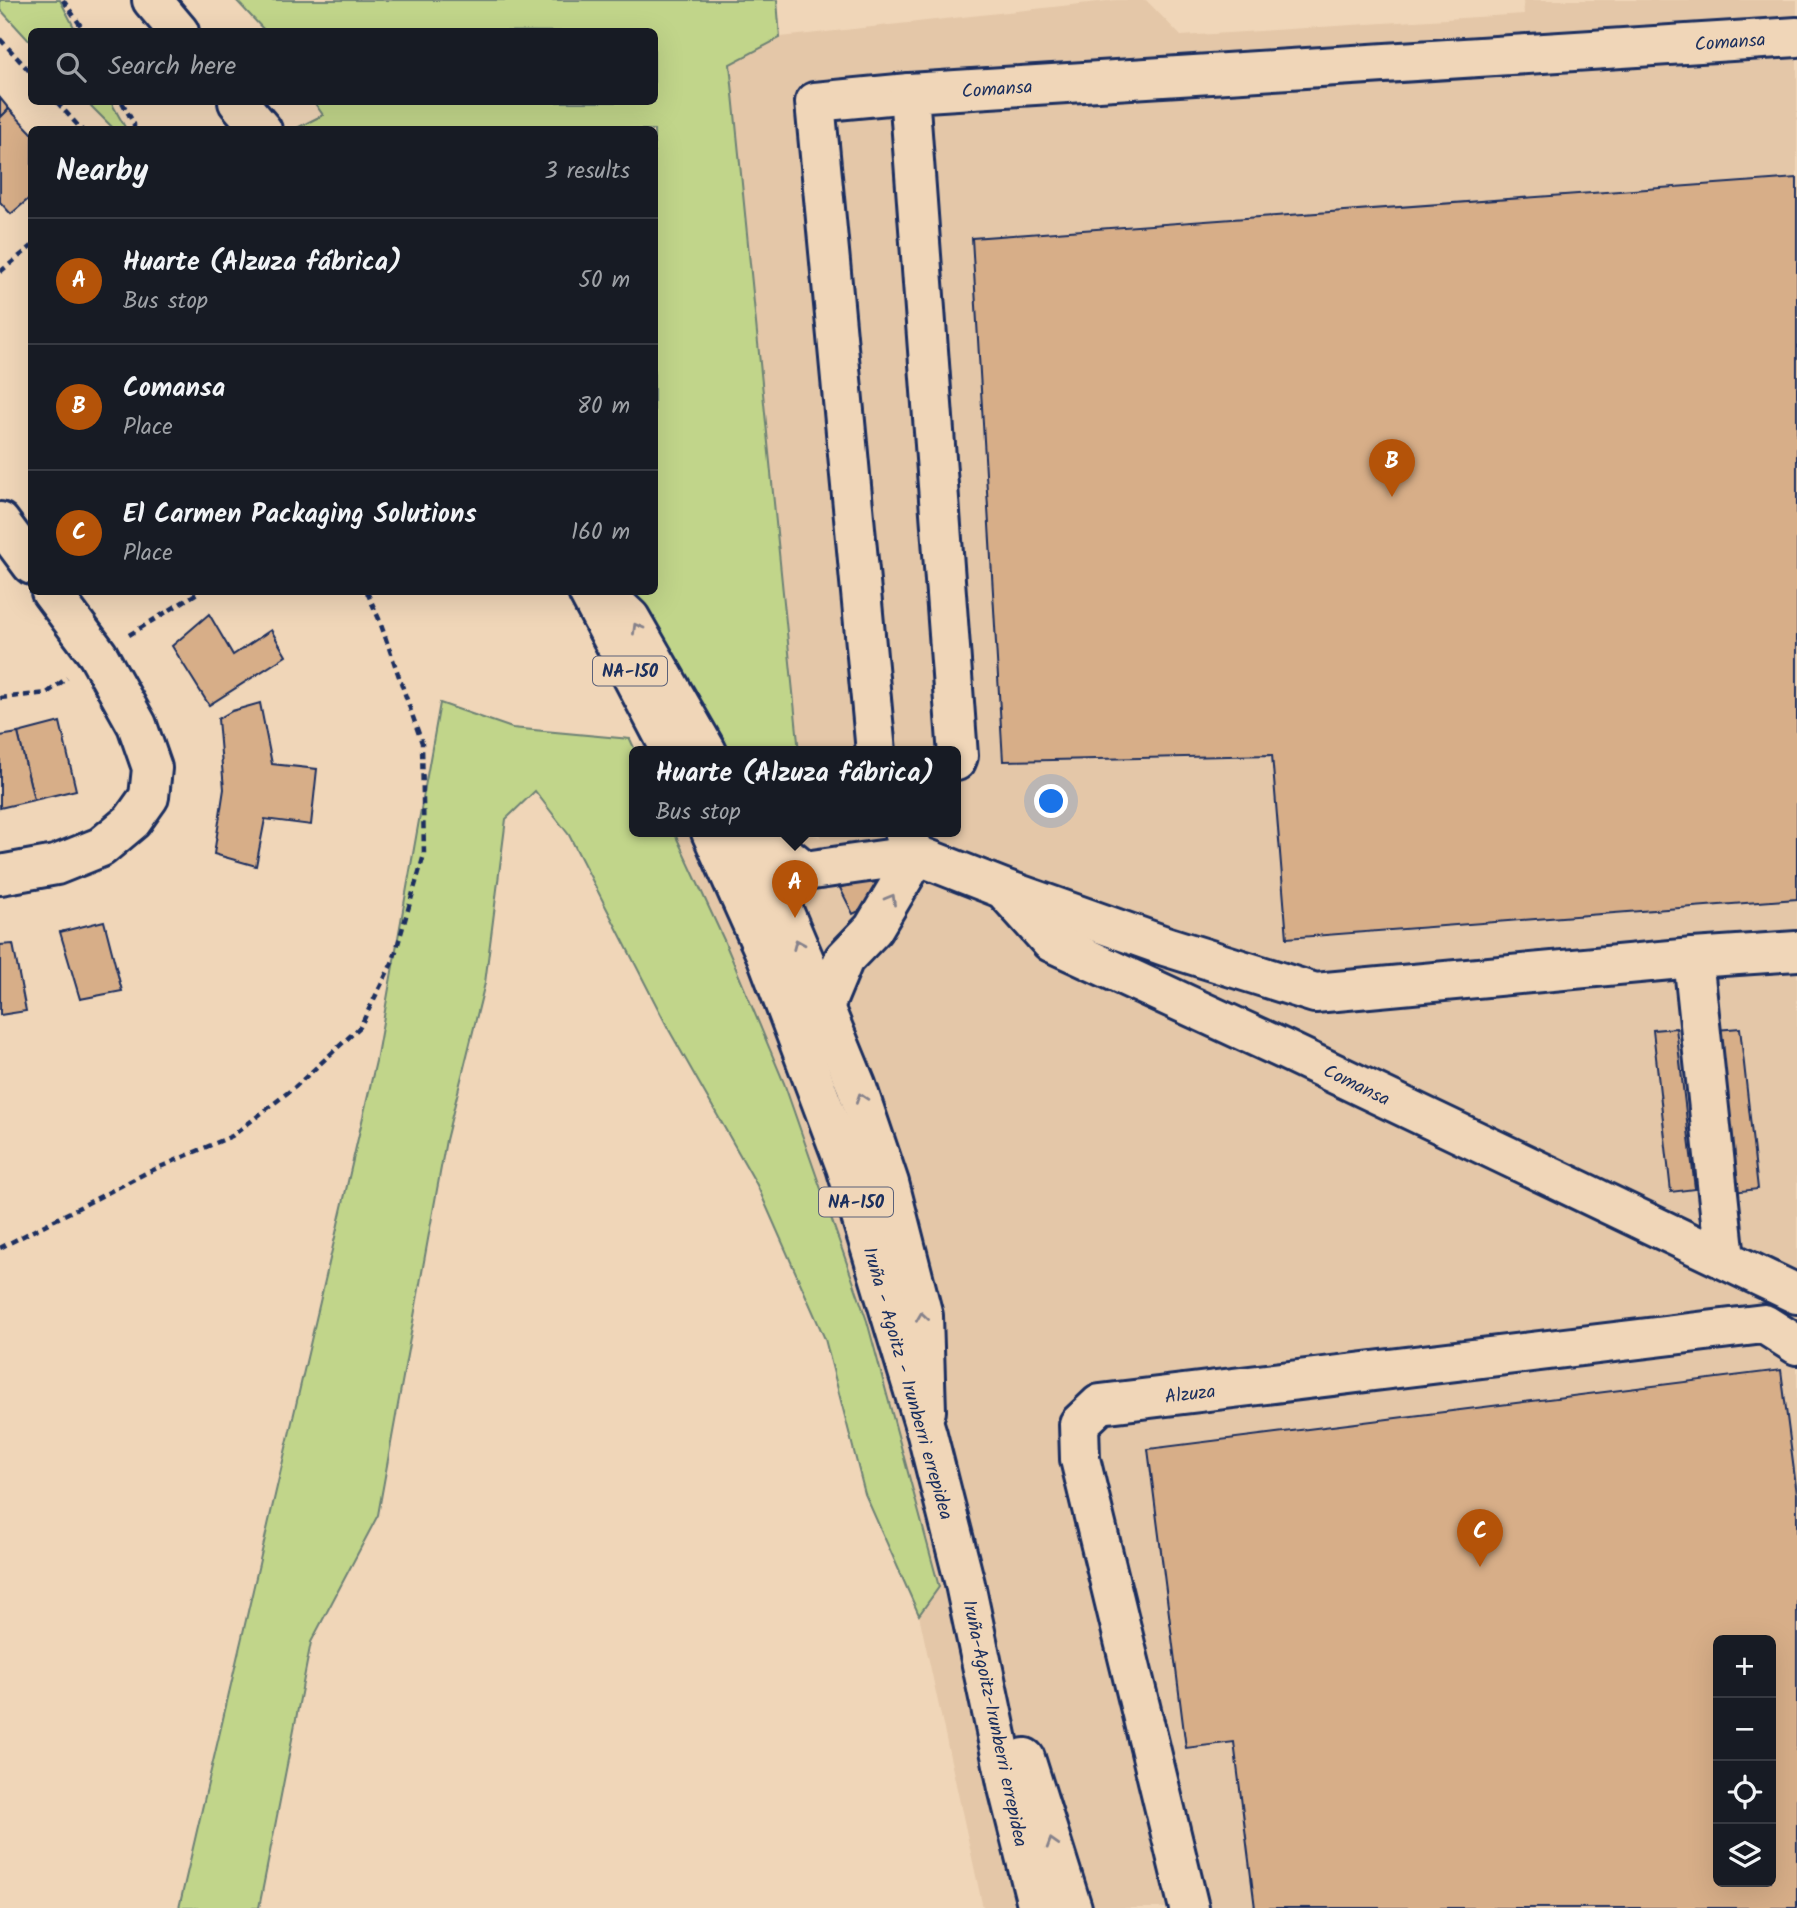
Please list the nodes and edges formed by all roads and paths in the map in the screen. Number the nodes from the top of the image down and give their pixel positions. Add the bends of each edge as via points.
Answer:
1 (64, 0) edge
2 (152, 0) edge
3 (82, 28) edge
4 (175, 28) edge
5 (1797, 37) edge
6 (0, 39) edge
7 (28, 70) edge
8 (909, 93) junction
9 (60, 105) edge
10 (124, 105) edge
11 (241, 105) edge
12 (78, 126) edge
13 (134, 126) edge
14 (259, 126) edge
15 (28, 249) edge
16 (0, 272) edge
17 (0, 522) edge
18 (28, 560) edge
19 (53, 595) edge
20 (194, 595) edge
21 (368, 595) edge
22 (589, 595) edge
23 (605, 595) edge
24 (98, 655) junction
25 (0, 698) edge
26 (669, 746) edge
27 (704, 746) edge
28 (875, 746) edge
29 (957, 746) edge
30 (713, 837) edge
31 (752, 837) edge
32 (763, 837) edge
33 (916, 840) edge
34 (0, 875) edge
35 (1004, 889) junction
36 (1797, 951) edge
37 (1693, 958) junction
38 (824, 1007) junction
39 (0, 1248) edge
40 (1725, 1259) junction
41 (1797, 1294) edge
42 (1797, 1345) edge
43 (927, 1434) junction
44 (965, 1584) junction
45 (1038, 1908) edge
46 (1072, 1908) edge
47 (1189, 1908) edge

1 - 3 path
2 - 4 street
5 - 8 street, Comansa
6 - 7 path
8 - 28 street, Comansa via 815,103
8 - 29 street
9 - 12 path
10 - 13 path
11 - 14 street
15 - 16 path
17 - 18 street
19 - 24 street
20 - 24 path
21 - 39 path via 422,743 424,855 393,961 360,1027 295,1087 232,1136 146,1173
22 - 26 street, NA-150
27 -> 23 street via 631,618
24 - 25 path via 47,693
24 - 34 street via 137,725 152,768 149,797 132,821 101,846 56,864
30 - 43 street, Iruña - Agoitz - Irunberri errepidea / NA-150 via 767,957 846,1167
38 -> 31 street
32 - 33 street via 806,871
33 - 35 street, Comansa
38 -> 33 street via 844,959 873,929
35 - 37 street, Comansa via 1315,993
35 - 40 street, Comansa via 1051,942
36 - 37 street, Comansa
37 - 40 street
43 -> 38 street via 923,1316 890,1183
40 - 41 street, Comansa
42 - 47 street, Alzuza via 1764,1324 1100,1404 1079,1424 1080,1460
43 - 44 street, Iruña - Agoitz - Irunberri errepidea / NA-150
44 - 45 street, Iruña-Agoitz-Irunberri errepidea
46 -> 44 street, Iruña-Agoitz-Irunberri errepidea

